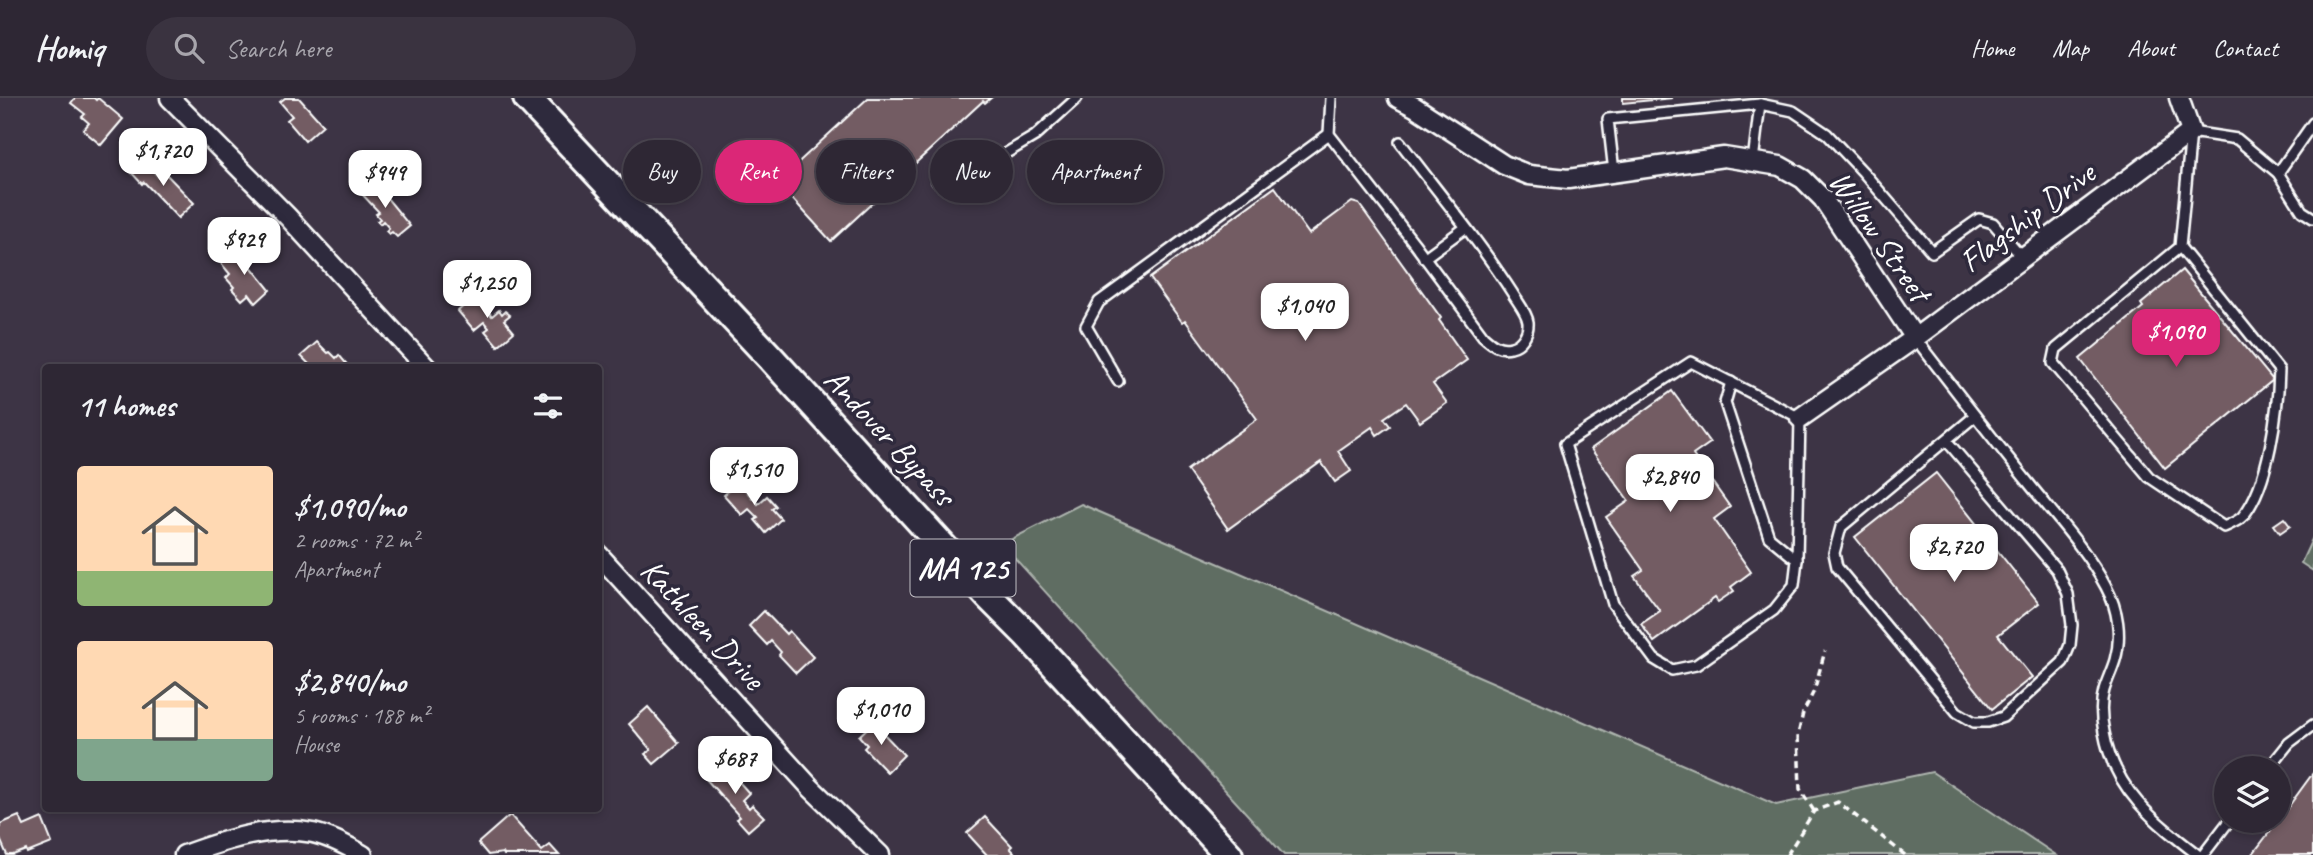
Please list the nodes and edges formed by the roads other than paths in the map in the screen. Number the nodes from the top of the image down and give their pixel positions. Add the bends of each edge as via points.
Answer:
1 (170, 98) edge
2 (527, 98) edge
3 (1077, 98) edge
4 (1331, 98) edge
5 (1398, 98) edge
6 (2179, 98) edge
7 (1760, 104) junction
8 (2313, 123) edge
9 (2191, 132) junction
10 (1329, 134) junction
11 (1400, 142) dead end
12 (1013, 149) edge
13 (1753, 161) junction
14 (1614, 172) junction
15 (2278, 173) junction
16 (2313, 218) edge
17 (1465, 228) junction
18 (2179, 247) junction
19 (2022, 257) junction
20 (1424, 258) junction
21 (1915, 338) junction
22 (423, 364) edge
23 (1118, 381) dead end
24 (1731, 382) junction
25 (1975, 416) junction
26 (1800, 418) junction
27 (1946, 440) junction
28 (602, 558) edge
29 (1797, 560) junction
30 (2313, 725) edge
31 (2279, 756) edge
32 (2219, 833) edge
33 (184, 855) edge
34 (363, 855) edge
35 (880, 855) edge
36 (1229, 855) edge
37 (2200, 855) edge

1 - 22 street
2 - 36 main road, Andover Bypass / MA 125
3 - 12 lane via 1035,136
4 - 10 lane
5 - 14 street, Willow Street via 1504,165 1529,175 1569,179
6 - 9 street
7 - 13 lane
7 - 14 lane via 1608,119
7 - 19 lane via 1793,111 1827,134 1932,252 1979,219 1993,223
8 - 15 lane
9 - 15 lane via 2237,139
9 - 18 lane
9 - 19 street, Flagship Drive
10 - 20 lane
10 - 23 lane via 1099,302 1086,326
11 - 17 lane
13 - 14 street, Willow Street via 1724,157
13 - 21 street, Willow Street via 1780,166 1804,179 1823,199
15 - 16 lane via 2302,211
17 - 20 lane
17 - 20 lane via 1528,322 1524,338 1516,346 1504,349 1483,336
18 - 18 lane via 2056,349 2053,363 2149,477 2224,527 2242,518 2264,475 2278,370
19 - 21 street, Flagship Drive
21 - 25 lane
21 - 26 street, Flagship Drive
24 - 26 lane
24 - 29 lane via 1725,403 1769,537
24 - 29 lane via 1691,362 1565,444 1613,604 1654,659 1672,670 1696,665 1774,610 1794,585
25 - 27 lane
25 - 37 lane via 2071,535 2106,587 2115,607 2118,634 2101,715 2112,766 2155,822
26 - 29 lane
27 - 27 lane via 1842,527 1834,553 1837,567 1957,712 1974,722 1988,722 2003,717 2063,662 2072,625 2068,594 2057,570
28 - 35 street, Kathleen Drive via 811,788
30 - 31 lane
32 - 37 lane
33 - 34 street via 258,833 284,831 314,833

